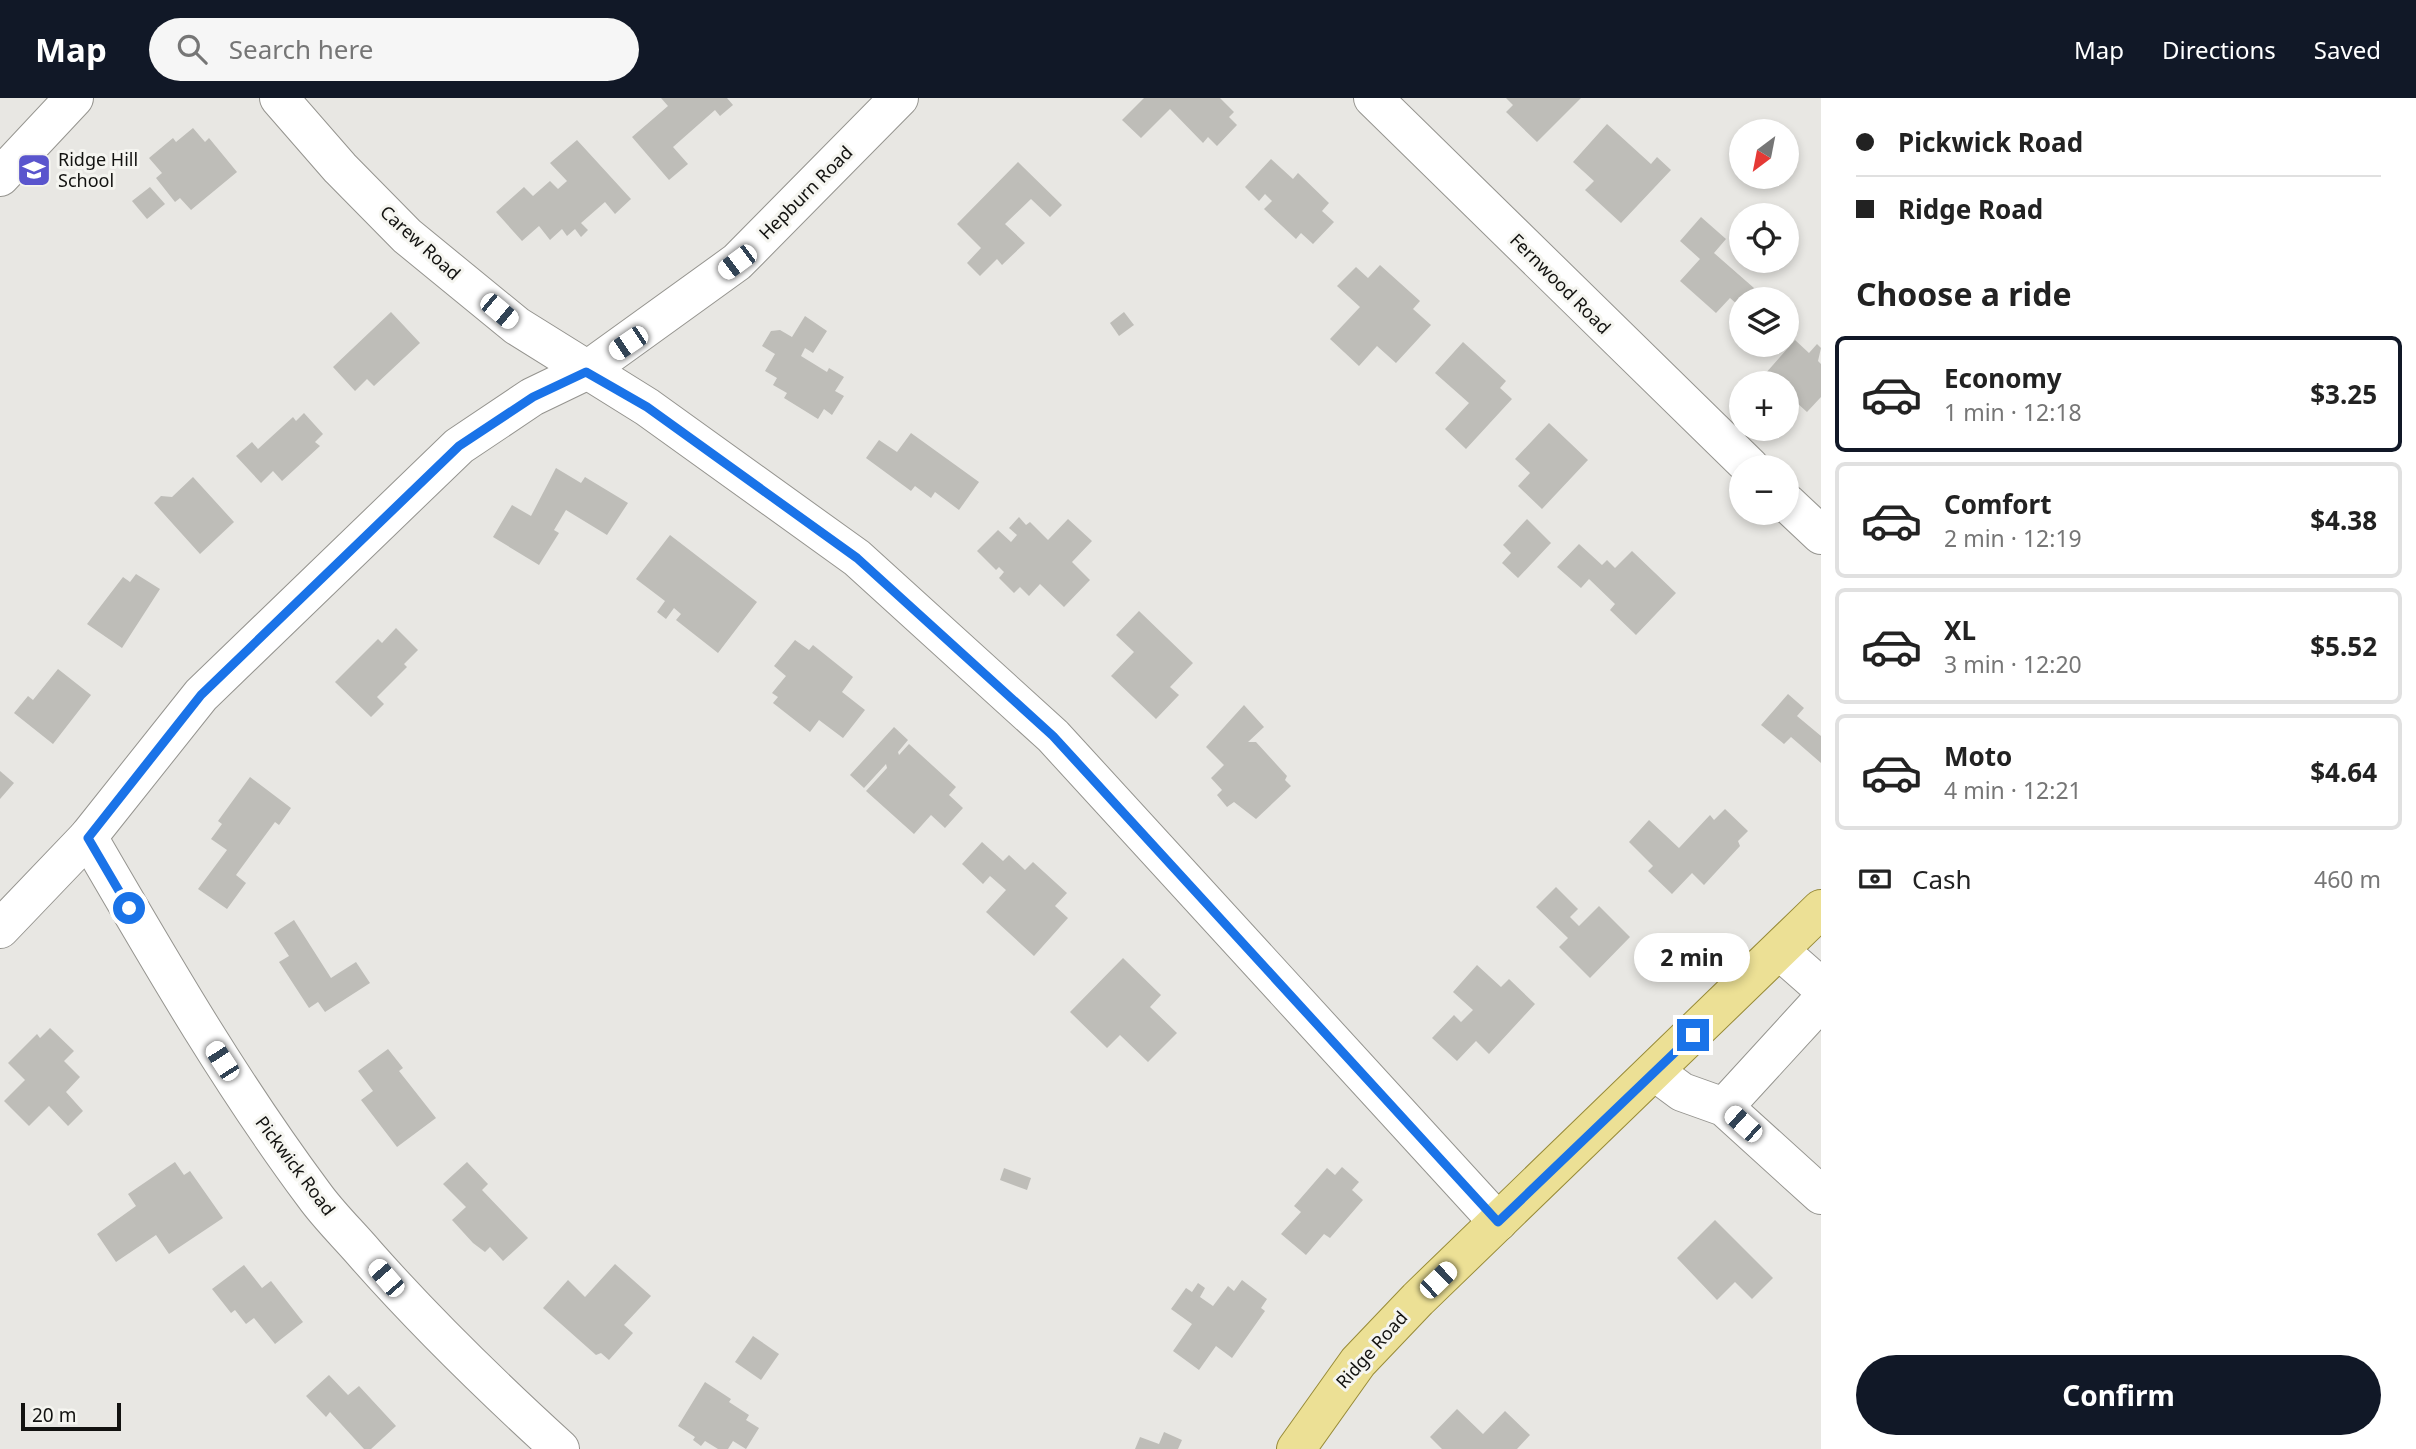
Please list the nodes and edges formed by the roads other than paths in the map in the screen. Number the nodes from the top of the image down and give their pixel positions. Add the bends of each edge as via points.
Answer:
1 (74, 98) edge
2 (279, 98) edge
3 (899, 98) edge
4 (1373, 98) edge
5 (0, 177) edge
6 (586, 372) junction
7 (1738, 455) edge
8 (1799, 515) edge
9 (1821, 536) edge
10 (88, 838) junction
11 (1821, 909) edge
12 (0, 929) edge
13 (1780, 951) junction
14 (1821, 987) edge
15 (1821, 1001) edge
16 (1655, 1072) junction
17 (1724, 1107) junction
18 (1821, 1195) edge
19 (1498, 1222) junction
20 (560, 1449) edge
21 (1296, 1449) edge

1 - 5 street
2 - 6 street, Carew Road via 408,236 517,326
3 - 6 street, Hepburn Road via 737,262
4 - 7 street, Fernwood Road
6 - 10 street, Hepburn Road via 533,397 459,446 201,695
6 - 19 street, Carew Road via 647,407 857,558 1053,736
8 - 9 street
10 - 12 street, Hepburn Road
10 - 20 street, Pickwick Road via 184,1002 315,1197 404,1298
11 - 13 main road, Ridge Road
13 - 14 street
13 - 16 main road, Ridge Road
15 - 17 street
16 - 17 street via 1682,1091
16 - 19 main road, Ridge Road
17 - 18 street
19 - 21 main road, Ridge Road via 1358,1362

